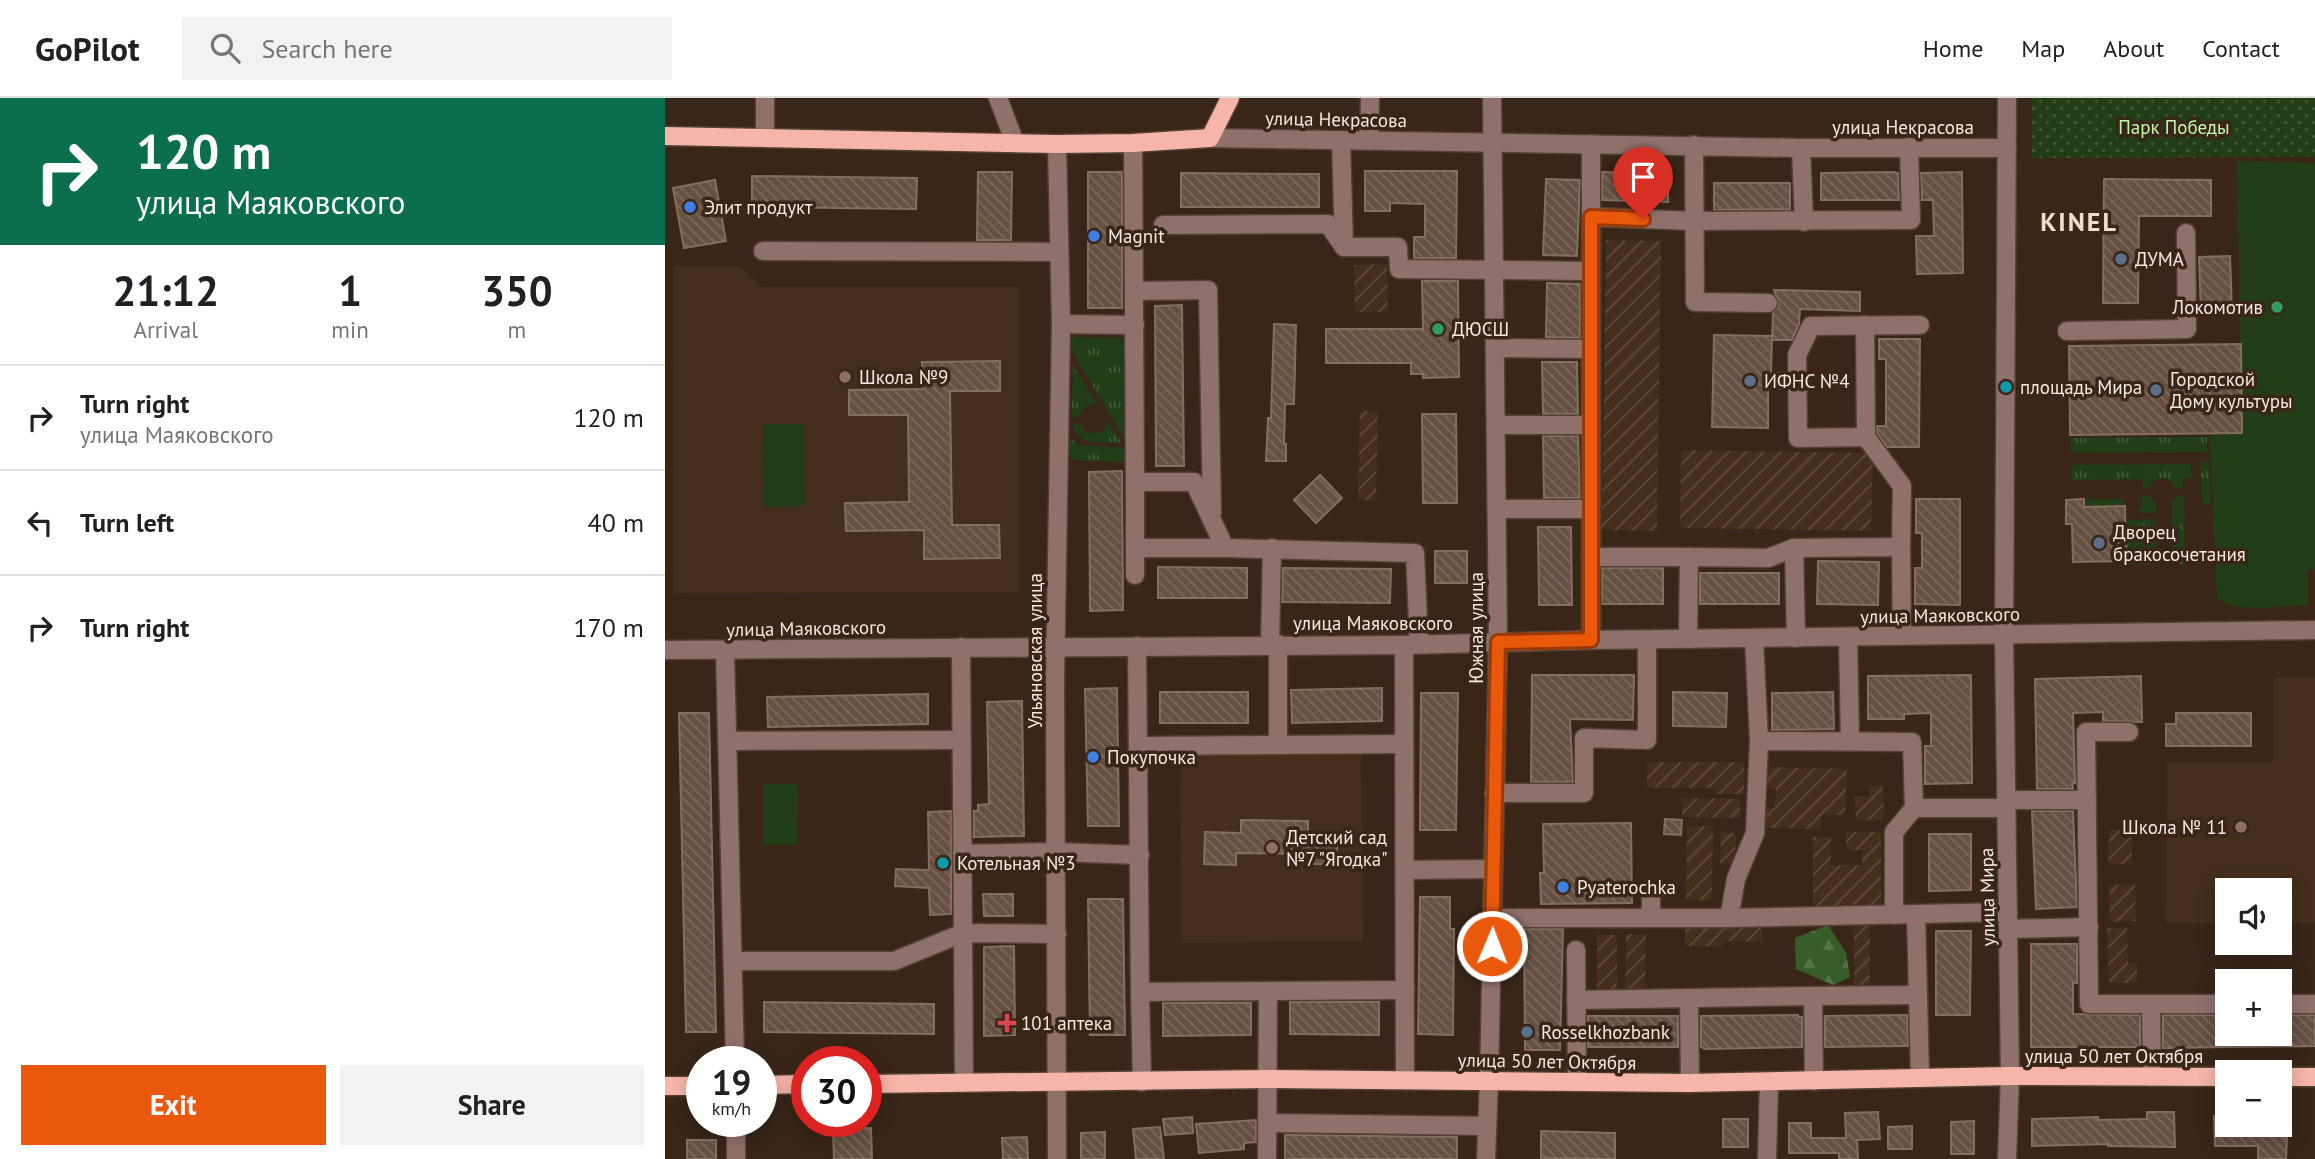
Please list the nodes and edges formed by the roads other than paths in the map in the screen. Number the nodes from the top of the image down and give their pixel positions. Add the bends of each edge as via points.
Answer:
1 (765, 98) edge
2 (998, 98) edge
3 (1230, 98) edge
4 (1370, 98) edge
5 (1492, 98) edge
6 (2007, 98) edge
7 (665, 136) edge
8 (765, 137) junction
9 (1210, 138) junction
10 (1341, 140) junction
11 (1369, 141) junction
12 (1133, 143) junction
13 (1015, 144) junction
14 (1057, 144) junction
15 (1493, 144) junction
16 (1591, 144) junction
17 (1694, 145) junction
18 (1909, 147) junction
19 (1801, 148) junction
20 (2007, 154) junction
21 (1591, 217) junction
22 (1694, 221) junction
23 (1804, 222) junction
24 (1163, 225) dead end
25 (2186, 233) dead end
26 (1344, 247) junction
27 (763, 251) dead end
28 (1059, 252) junction
29 (1495, 270) junction
30 (1591, 271) junction
31 (1135, 291) junction
32 (1768, 303) dead end
33 (1061, 324) junction
34 (1135, 325) junction
35 (1920, 325) dead end
36 (1865, 326) junction
37 (2067, 331) dead end
38 (1496, 348) junction
39 (1591, 349) junction
40 (1497, 425) junction
41 (1591, 425) junction
42 (1866, 438) junction
43 (1135, 482) junction
44 (1202, 482) junction
45 (1498, 509) junction
46 (1591, 509) junction
47 (1901, 547) junction
48 (1135, 548) junction
49 (1225, 548) junction
50 (1272, 548) junction
51 (1794, 548) junction
52 (1591, 557) junction
53 (1689, 557) junction
54 (1135, 575) dead end
55 (2314, 630) edge
56 (1902, 635) junction
57 (2004, 635) junction
58 (1848, 636) junction
59 (1754, 638) junction
60 (1796, 638) junction
61 (1647, 639) junction
62 (1688, 639) junction
63 (1591, 640) junction
64 (1498, 642) junction
65 (1274, 644) junction
66 (1411, 644) junction
67 (1056, 646) junction
68 (1137, 646) junction
69 (961, 647) junction
70 (665, 650) edge
71 (725, 651) junction
72 (2129, 732) dead end
73 (961, 740) junction
74 (1850, 740) junction
75 (727, 741) junction
76 (1759, 741) junction
77 (1404, 744) junction
78 (1278, 745) junction
79 (1139, 746) junction
80 (1494, 793) junction
81 (2087, 800) junction
82 (2006, 804) junction
83 (1914, 808) junction
84 (1057, 852) junction
85 (962, 854) junction
86 (1140, 855) junction
87 (1492, 869) junction
88 (1405, 870) junction
89 (1651, 891) dead end
90 (1916, 914) junction
91 (1894, 915) junction
92 (1650, 917) junction
93 (1493, 918) junction
94 (1729, 918) junction
95 (2008, 921) junction
96 (2089, 927) junction
97 (963, 933) junction
98 (1056, 934) junction
99 (1576, 950) dead end
100 (733, 961) junction
101 (1405, 990) junction
102 (1268, 991) junction
103 (1140, 992) junction
104 (1918, 995) junction
105 (1813, 996) junction
106 (1689, 998) junction
107 (1577, 1000) junction
108 (2151, 1004) junction
109 (2215, 1004) edge
110 (2292, 1004) edge
111 (2315, 1004) edge
112 (735, 1046) edge
113 (2010, 1076) junction
114 (2153, 1077) junction
115 (2215, 1077) edge
116 (2292, 1077) edge
117 (2315, 1077) edge
118 (1920, 1078) junction
119 (1269, 1079) junction
120 (1405, 1080) junction
121 (1814, 1081) junction
122 (1057, 1082) junction
123 (1142, 1082) junction
124 (1489, 1082) junction
125 (1577, 1082) junction
126 (1769, 1082) junction
127 (964, 1083) junction
128 (1690, 1083) junction
129 (882, 1084) edge
130 (665, 1086) edge
131 (686, 1086) edge
132 (1268, 1123) junction
133 (1487, 1126) junction
134 (736, 1137) edge
135 (736, 1159) edge
136 (1057, 1159) edge
137 (1267, 1159) edge
138 (1486, 1159) edge
139 (1767, 1159) edge
140 (2007, 1159) edge

1 - 8 street
2 - 13 street
3 - 9 main road
4 - 11 street
5 - 15 street, Южная улица
6 - 20 street
7 - 8 main road, улица Некрасова
8 - 13 main road, улица Некрасова
9 - 10 street, улица Некрасова
9 - 12 main road, улица Некрасова
10 - 11 street, улица Некрасова
10 - 26 street
11 - 15 street, улица Некрасова
12 - 14 main road, улица Некрасова
12 - 31 street
13 - 14 main road, улица Некрасова
14 - 28 street, Ульяновская улица
15 - 16 street, улица Некрасова
15 - 29 street, Южная улица
16 - 17 street, улица Некрасова
16 - 21 street
17 - 19 street, улица Некрасова
17 - 22 street
18 - 19 street, улица Некрасова
18 - 20 street, улица Некрасова
18 - 23 street via 1911,220
19 - 23 street
20 - 57 street, улица Мира
21 - 22 street
21 - 30 street
22 - 23 street
22 - 32 street via 1695,302
24 - 26 street via 1328,224
25 - 37 street via 2187,329
26 - 29 street via 1398,247 1399,269
27 - 28 street
28 - 33 street, Ульяновская улица
29 - 30 street
29 - 38 street, Южная улица
30 - 39 street
31 - 34 street
31 - 44 street via 1208,290
33 - 34 street
33 - 67 street, Ульяновская улица
34 - 43 street
35 - 36 street
36 - 42 street
36 - 42 street via 1811,326 1797,355 1797,369 1798,438
38 - 39 street
38 - 40 street, Южная улица
39 - 41 street
40 - 41 street
40 - 45 street, Южная улица
41 - 46 street
42 - 47 street via 1902,486
43 - 44 street
43 - 48 street
44 - 49 street
45 - 46 street
45 - 64 street, Южная улица
46 - 52 street
47 - 51 street
47 - 56 street
48 - 49 street
48 - 54 street
49 - 50 street
50 - 65 street
50 - 66 street via 1415,553
51 - 53 street via 1768,558
51 - 60 street
52 - 53 street
52 - 63 street
53 - 62 street
55 - 57 street, улица Маяковского
56 - 57 street, улица Маяковского
56 - 58 street, улица Маяковского
57 - 82 street, улица Мира
58 - 60 street, улица Маяковского
58 - 74 street
59 - 60 street, улица Маяковского
59 - 62 street, улица Маяковского
59 - 76 street
61 - 62 street, улица Маяковского
61 - 63 street, улица Маяковского
61 - 80 street via 1647,740 1584,738 1584,793
63 - 64 street, улица Маяковского
64 - 66 street, улица Маяковского
64 - 80 street, Южная улица
65 - 66 street, улица Маяковского
65 - 68 street, улица Маяковского
65 - 78 street
66 - 77 street
67 - 68 street, улица Маяковского
67 - 69 street, улица Маяковского
67 - 84 street, Ульяновская улица
68 - 79 street
69 - 71 street, улица Маяковского
69 - 73 street
70 - 71 street, улица Маяковского
71 - 75 street
72 - 81 street via 2086,732
73 - 75 street
73 - 85 street
74 - 76 street
74 - 83 street via 1912,742
75 - 100 street
76 - 94 street via 1755,834 1736,879
77 - 78 street
77 - 88 street
78 - 79 street
79 - 86 street
80 - 87 street, Южная улица
81 - 82 street
81 - 96 street
82 - 83 street
82 - 95 street, улица Мира
83 - 91 street via 1894,832
84 - 85 street
84 - 86 street
84 - 98 street, Ульяновская улица
85 - 97 street
86 - 103 street
87 - 88 street
87 - 93 street, Южная улица
88 - 101 street
89 - 92 street
90 - 91 street
90 - 95 street
90 - 104 street
91 - 94 street
92 - 93 street
92 - 94 street
93 - 124 street, Южная улица
95 - 96 street
95 - 113 street, улица Мира
96 - 108 street via 2089,1004
97 - 98 street
97 - 100 street via 894,961
97 - 127 street
98 - 122 street, Ульяновская улица
99 - 107 street
100 - 112 street
101 - 102 street
101 - 120 street
102 - 103 street
102 - 119 street
103 - 123 street
104 - 105 street
104 - 118 street
105 - 106 street
105 - 121 street
106 - 107 street
106 - 128 street
107 - 125 street
108 - 109 street
108 - 114 street
110 - 111 street
113 - 114 main road, улица 50 лет Октября
113 - 118 main road, улица 50 лет Октября
113 - 140 street, улица Мира
114 - 115 main road, улица 50 лет Октября
116 - 117 main road
118 - 121 main road, улица 50 лет Октября
119 - 120 main road, улица 50 лет Октября
119 - 123 main road, улица 50 лет Октября
119 - 132 street
120 - 124 main road, улица 50 лет Октября
121 - 126 main road, улица 50 лет Октября
122 - 123 main road, улица 50 лет Октября
122 - 127 main road, улица 50 лет Октября
122 - 136 street, Ульяновская улица
124 - 125 main road, улица 50 лет Октября
124 - 133 street, Южная улица
125 - 128 main road, улица 50 лет Октября
126 - 128 main road, улица 50 лет Октября
126 - 139 street
127 - 129 main road, улица 50 лет Октября
130 - 131 main road
132 - 133 street
132 - 137 street
133 - 138 street, Южная улица
134 - 135 street

